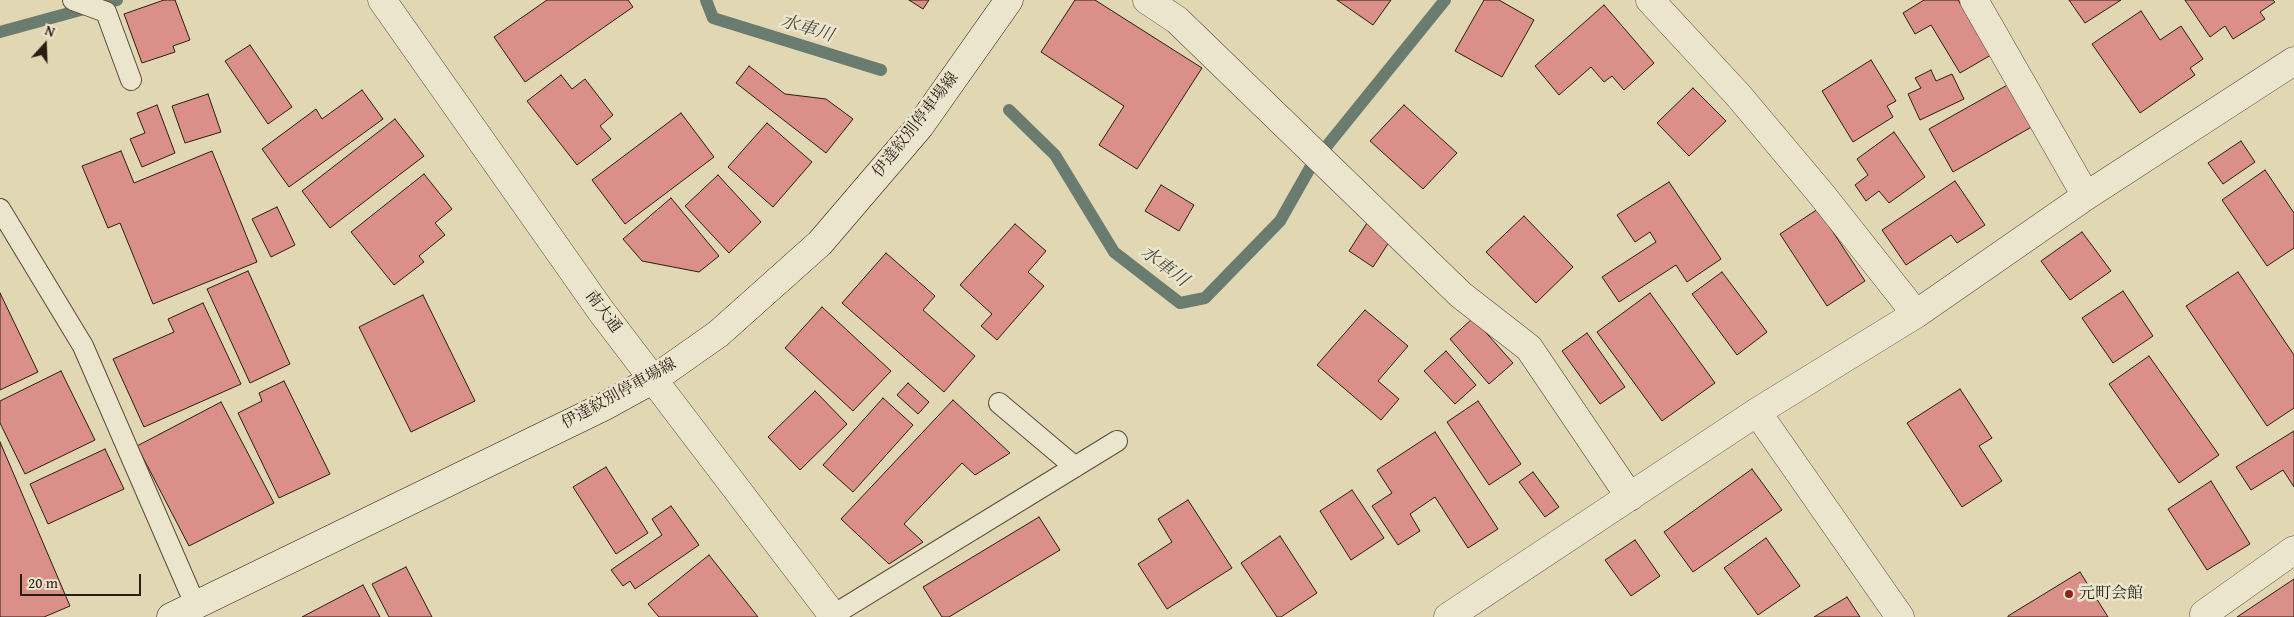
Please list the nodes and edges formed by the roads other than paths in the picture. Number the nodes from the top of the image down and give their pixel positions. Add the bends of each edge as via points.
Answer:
1 (74, 0) edge
2 (382, 0) edge
3 (1009, 0) edge
4 (1147, 0) edge
5 (1650, 0) edge
6 (1974, 0) edge
7 (2294, 61) edge
8 (131, 80) dead end
9 (2086, 196) junction
10 (0, 209) edge
11 (1916, 314) junction
12 (654, 379) junction
13 (999, 403) dead end
14 (1757, 412) junction
15 (1117, 441) dead end
16 (1074, 467) junction
17 (1630, 497) junction
18 (2294, 550) edge
19 (198, 611) edge
20 (2204, 614) dead end
21 (832, 616) edge
22 (170, 617) edge
23 (1448, 617) edge
24 (1900, 617) edge

1 - 8 lane via 106,12
2 - 12 street, 南大通 via 601,311
3 - 12 street, 伊達紋別停車場線 via 920,126 820,243 718,334
4 - 17 street via 1177,20 1461,294 1530,348
5 - 11 street via 1738,95
6 - 9 street
7 - 9 street
9 - 11 street
10 - 19 lane via 83,346
11 - 14 street
12 - 19 street, 伊達紋別停車場線
12 - 21 street, 南大通
13 - 16 lane
14 - 17 street
14 - 24 street
15 - 16 lane
16 - 21 lane
17 - 23 street
18 - 20 street
19 - 22 street, 伊達紋別停車場線

